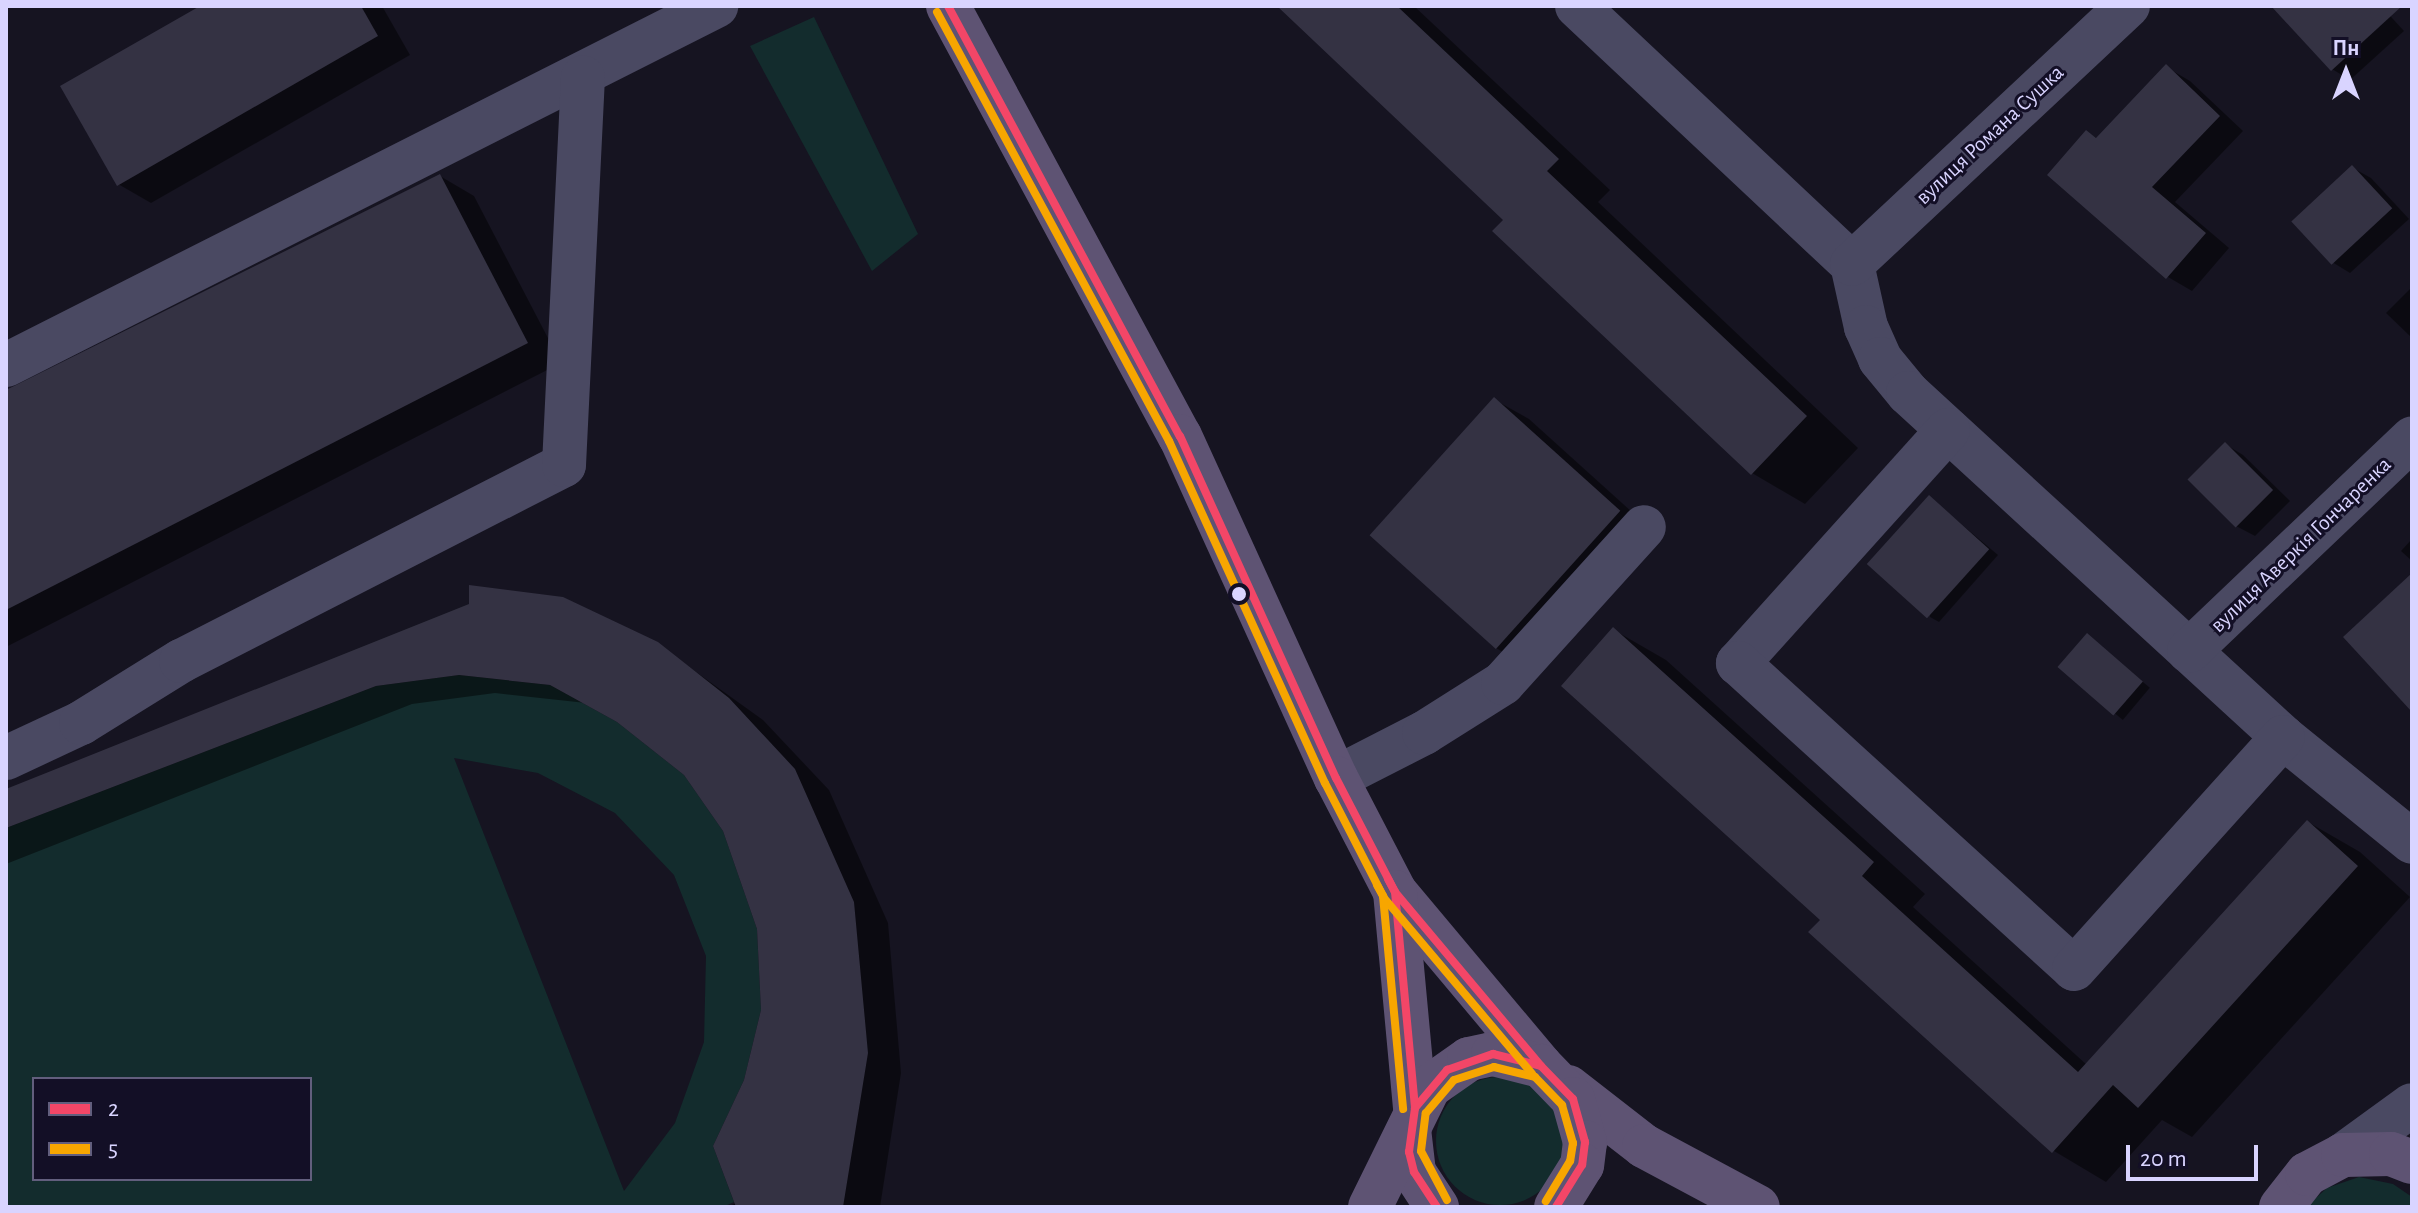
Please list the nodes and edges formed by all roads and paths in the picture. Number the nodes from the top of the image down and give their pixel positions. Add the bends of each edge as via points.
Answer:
1 (716, 6) edge
2 (948, 6) edge
3 (1577, 6) edge
4 (2128, 6) edge
5 (583, 77) junction
6 (1852, 264) junction
7 (6, 365) edge
8 (1948, 430) junction
9 (2412, 439) edge
10 (1644, 527) dead end
11 (2189, 651) junction
12 (2283, 737) junction
13 (6, 758) edge
14 (1336, 778) junction
15 (2412, 842) edge
16 (1395, 892) junction
17 (1550, 1073) junction
18 (2412, 1105) edge
19 (1412, 1119) junction
20 (2412, 1162) edge
21 (2310, 1178) edge
22 (1370, 1207) edge
23 (1437, 1207) edge
24 (1556, 1207) edge
25 (1758, 1207) edge
26 (2250, 1207) edge

1 - 5 street
2 - 14 main road via 1180,436
3 - 6 street
4 - 6 street, вулиця Романа Сушка
5 - 7 street
5 - 13 street via 564,465 181,661 81,723
6 - 8 street via 1866,327 1880,359
8 - 11 street
8 - 12 street via 1738,663 2074,969
9 - 11 street, вулиця Аверкія Гончаренка
10 - 14 street via 1503,683 1424,733
11 - 12 street
12 - 15 street
14 - 16 main road
16 - 17 main road
16 - 19 main road
17 - 19 main road via 1493,1054 1469,1059 1447,1070
17 - 24 main road via 1577,1109 1585,1142 1574,1185
17 - 25 main road via 1644,1146
18 - 21 street
19 - 22 main road
19 - 23 main road via 1414,1172
20 - 21 main road via 2391,1154
21 - 26 main road

